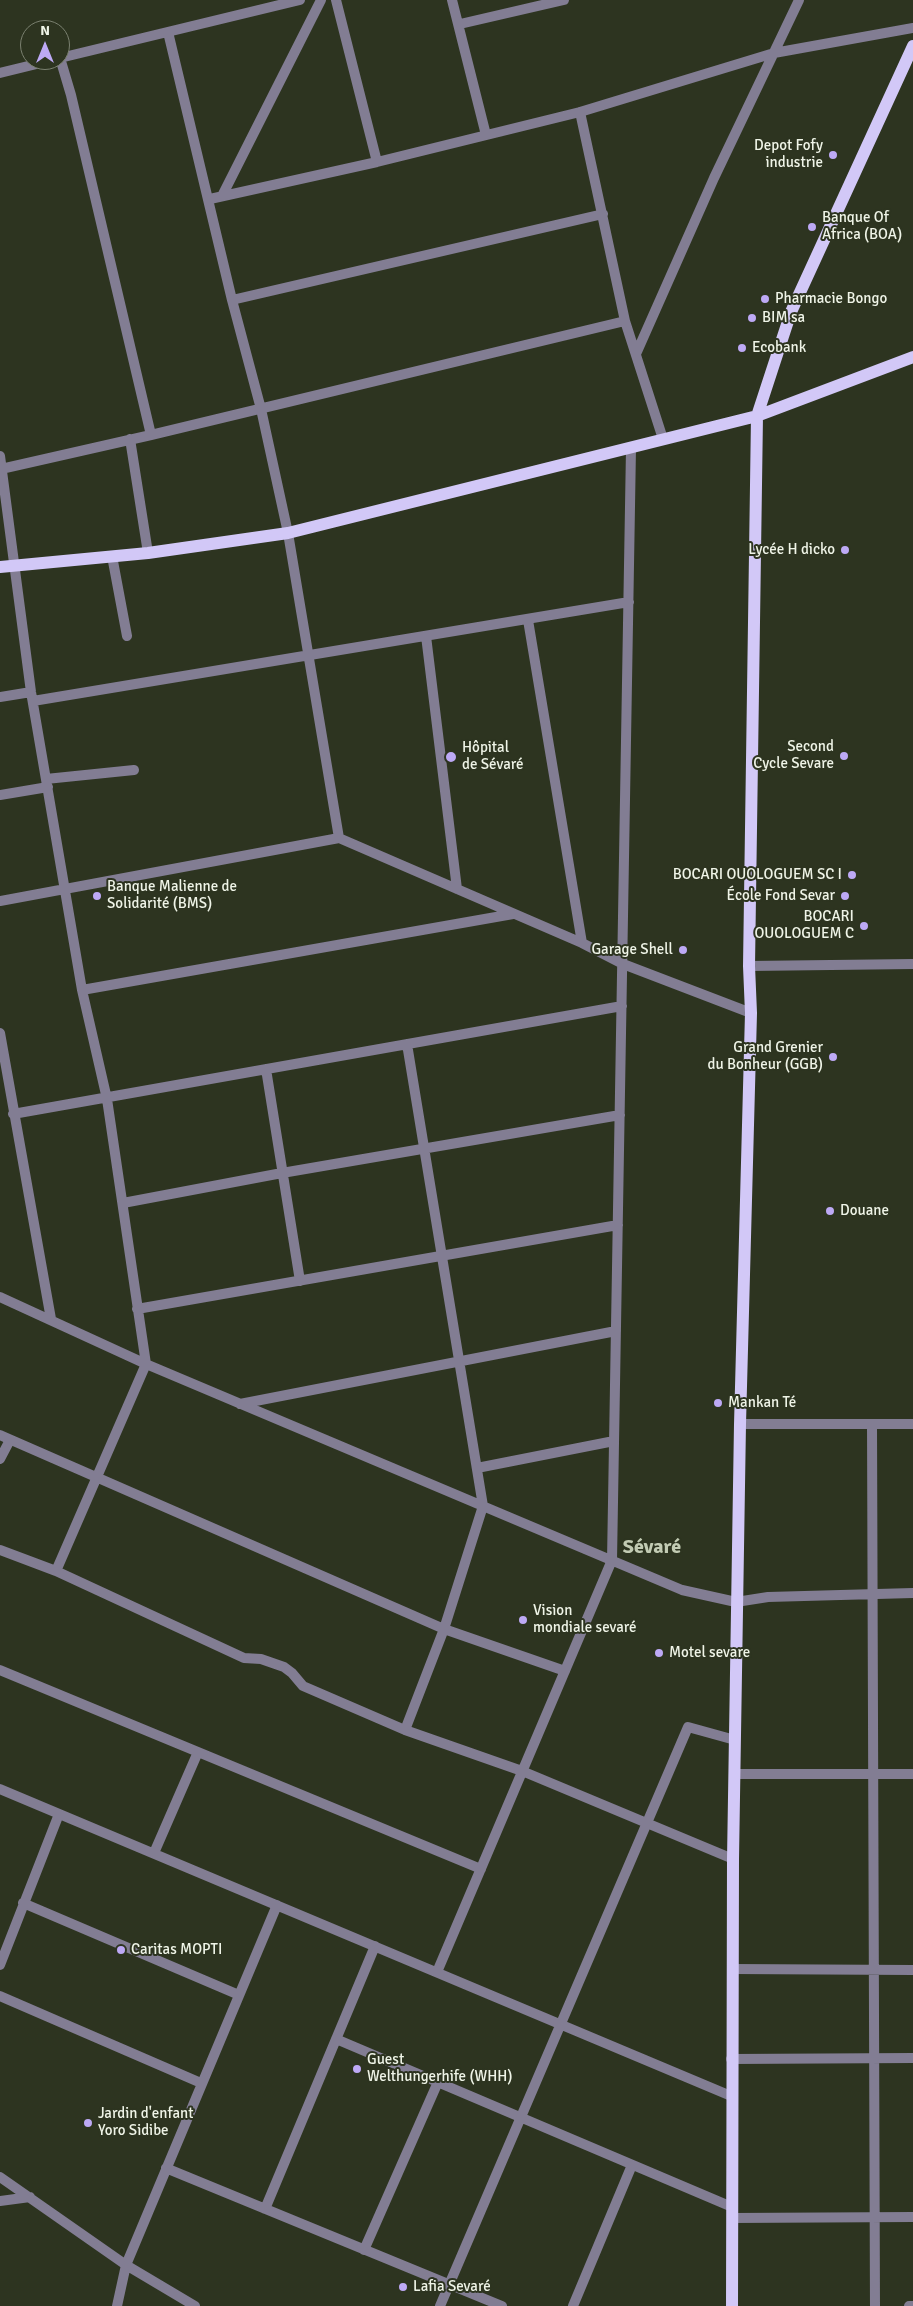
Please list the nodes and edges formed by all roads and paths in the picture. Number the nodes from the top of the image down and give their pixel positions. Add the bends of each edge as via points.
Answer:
1 (300, 0) edge
2 (321, 0) edge
3 (336, 0) edge
4 (452, 0) edge
5 (564, 0) edge
6 (799, 0) edge
7 (460, 24) junction
8 (913, 28) edge
9 (168, 32) junction
10 (913, 46) edge
11 (774, 53) junction
12 (70, 56) edge
13 (20, 68) edge
14 (64, 70) edge
15 (0, 73) edge
16 (580, 112) junction
17 (486, 135) junction
18 (377, 162) junction
19 (222, 196) junction
20 (210, 199) junction
21 (604, 214) junction
22 (232, 300) junction
23 (626, 321) junction
24 (636, 354) junction
25 (913, 357) edge
26 (261, 409) junction
27 (757, 416) junction
28 (151, 435) junction
29 (130, 439) junction
30 (663, 439) junction
31 (631, 448) junction
32 (0, 456) edge
33 (1, 469) edge
34 (288, 533) junction
35 (148, 553) junction
36 (112, 556) junction
37 (6, 566) edge
38 (629, 602) junction
39 (528, 620) junction
40 (127, 636) dead end
41 (426, 636) junction
42 (308, 655) junction
43 (32, 696) junction
44 (0, 697) edge
45 (134, 770) dead end
46 (47, 783) junction
47 (0, 795) edge
48 (339, 838) junction
49 (457, 889) junction
50 (66, 890) junction
51 (0, 901) edge
52 (513, 914) junction
53 (582, 943) junction
54 (623, 964) junction
55 (913, 964) edge
56 (749, 966) junction
57 (82, 990) junction
58 (622, 1006) junction
59 (751, 1013) junction
60 (0, 1033) edge
61 (407, 1044) junction
62 (266, 1069) junction
63 (107, 1099) junction
64 (13, 1114) junction
65 (620, 1115) junction
66 (424, 1148) junction
67 (282, 1173) junction
68 (123, 1203) junction
69 (618, 1225) junction
70 (442, 1256) junction
71 (300, 1280) junction
72 (0, 1296) edge
73 (137, 1309) junction
74 (51, 1319) junction
75 (616, 1331) junction
76 (459, 1361) junction
77 (146, 1364) junction
78 (240, 1404) junction
79 (740, 1424) junction
80 (872, 1424) junction
81 (913, 1424) edge
82 (0, 1435) edge
83 (10, 1440) junction
84 (614, 1441) junction
85 (0, 1460) edge
86 (477, 1468) junction
87 (96, 1478) junction
88 (483, 1506) junction
89 (0, 1550) edge
90 (612, 1560) junction
91 (56, 1571) junction
92 (913, 1593) edge
93 (872, 1594) junction
94 (736, 1602) junction
95 (444, 1629) junction
96 (0, 1670) edge
97 (564, 1672) junction
98 (405, 1730) junction
99 (735, 1740) junction
100 (198, 1752) junction
101 (522, 1771) junction
102 (734, 1774) junction
103 (873, 1774) junction
104 (913, 1774) edge
105 (0, 1789) edge
106 (60, 1814) junction
107 (647, 1823) junction
108 (154, 1853) junction
109 (733, 1859) junction
110 (481, 1869) junction
111 (23, 1903) junction
112 (277, 1905) junction
113 (375, 1946) junction
114 (0, 1965) edge
115 (732, 1969) junction
116 (873, 1970) junction
117 (913, 1970) edge
118 (437, 1972) junction
119 (239, 1995) junction
120 (0, 1996) edge
121 (561, 2024) junction
122 (336, 2039) junction
123 (874, 2058) junction
124 (913, 2058) edge
125 (731, 2059) junction
126 (438, 2082) junction
127 (201, 2083) junction
128 (731, 2096) junction
129 (521, 2118) junction
130 (632, 2165) junction
131 (166, 2168) junction
132 (0, 2177) edge
133 (30, 2197) junction
134 (0, 2201) edge
135 (265, 2209) junction
136 (732, 2213) junction
137 (874, 2218) junction
138 (913, 2218) edge
139 (364, 2250) junction
140 (126, 2265) junction
141 (449, 2284) junction
142 (117, 2306) edge
143 (195, 2306) edge
144 (440, 2306) edge
145 (502, 2306) edge
146 (573, 2306) edge
147 (732, 2306) edge
148 (874, 2306) edge
149 (909, 2306) edge
150 (913, 2306) edge

1 - 9 street
2 - 19 street
3 - 18 street
4 - 7 street
5 - 7 street
6 - 11 street
7 - 17 street
8 - 11 street
9 - 12 street
9 - 20 street
10 - 27 main road via 790,312
11 - 16 street
11 - 24 street
13 - 15 street
14 - 28 street
16 - 17 street
16 - 21 street
17 - 18 street
18 - 19 street
19 - 20 street
20 - 22 street
21 - 22 street
21 - 23 street
22 - 26 street
23 - 24 street
23 - 26 street
24 - 30 street
25 - 27 main road
26 - 28 street
26 - 34 street
27 - 30 main road
27 - 56 main road
28 - 29 street
29 - 33 street
29 - 35 street
30 - 31 main road
31 - 34 main road
31 - 38 street
32 - 33 street
33 - 37 street
34 - 35 main road
34 - 42 street
35 - 36 main road
36 - 37 main road
36 - 40 street
37 - 43 street
38 - 39 street
38 - 54 street
39 - 41 street
39 - 53 street
41 - 42 street
41 - 49 street
42 - 43 street
42 - 48 street
43 - 44 street
43 - 46 street
45 - 46 street
46 - 47 street
46 - 50 street
48 - 49 street
48 - 50 street
49 - 52 street
50 - 51 street
50 - 57 street
52 - 53 street
52 - 57 street
53 - 54 street
54 - 58 street
54 - 59 street
55 - 56 street
56 - 59 main road
57 - 63 street
58 - 61 street
58 - 65 street
59 - 79 main road
60 - 64 street
61 - 62 street
61 - 66 street
62 - 63 street
62 - 67 street
63 - 64 street
63 - 68 street
64 - 74 street
65 - 66 street
65 - 69 street
66 - 67 street
66 - 70 street
67 - 68 street
67 - 71 street
68 - 73 street
69 - 70 street
69 - 75 street
70 - 71 street
70 - 76 street
71 - 73 street
72 - 74 street
73 - 77 street
74 - 77 street
75 - 76 street
75 - 84 street
76 - 78 street
76 - 86 street
77 - 78 street
77 - 87 street
78 - 88 street
79 - 80 street
79 - 94 main road
80 - 81 street
80 - 93 street
82 - 83 street
83 - 85 street
83 - 87 street
84 - 86 street
84 - 90 street
86 - 88 street
87 - 91 street
87 - 95 street
88 - 90 street
88 - 95 street
89 - 91 street
90 - 94 street via 682,1590
90 - 97 street
91 - 98 street via 244,1658 261,1659 284,1667 303,1686
92 - 93 street
93 - 94 street via 768,1597
93 - 103 street
94 - 99 main road
95 - 97 street
95 - 98 street
96 - 100 street
97 - 101 street
98 - 101 street
99 - 102 main road
99 - 107 street via 688,1727
100 - 108 street
100 - 110 street
101 - 107 street
101 - 110 street
102 - 103 street
102 - 109 main road
103 - 104 street
103 - 116 street
105 - 106 street
106 - 108 street
106 - 111 street
107 - 109 street
107 - 121 street
108 - 112 street
109 - 115 main road
110 - 118 street
111 - 114 street
111 - 119 street
112 - 113 street
112 - 119 street
113 - 118 street
113 - 122 street
115 - 116 street
115 - 125 main road
116 - 117 street
116 - 123 street
118 - 121 street
119 - 127 street
120 - 127 street
121 - 128 street
121 - 129 street
122 - 126 street
122 - 135 street
123 - 124 street
123 - 125 street
123 - 137 street
125 - 128 main road
126 - 129 street
126 - 139 street
127 - 131 street
128 - 136 main road
129 - 130 street
129 - 141 street
130 - 136 street
130 - 146 street
131 - 135 street
131 - 140 street
132 - 133 street
133 - 134 street
133 - 140 street
135 - 139 street
136 - 137 street
136 - 147 main road
137 - 138 street
137 - 148 street
139 - 141 street
140 - 142 street
140 - 143 street
141 - 144 street
141 - 145 street
149 - 150 street

